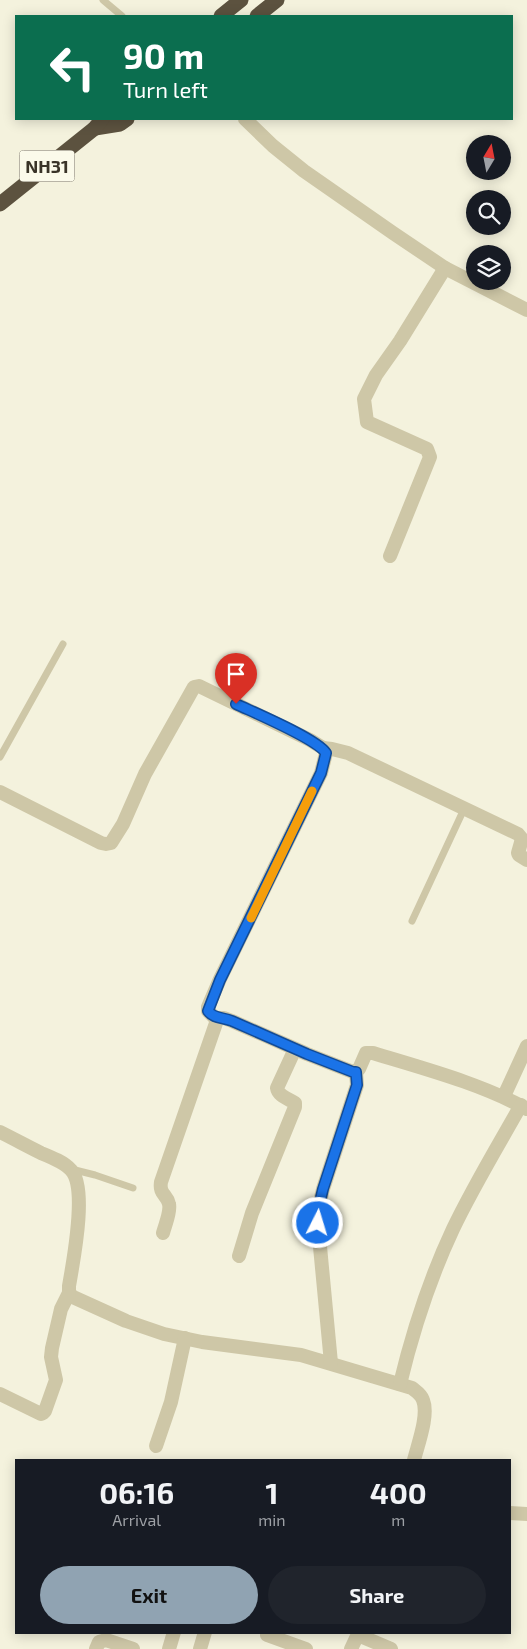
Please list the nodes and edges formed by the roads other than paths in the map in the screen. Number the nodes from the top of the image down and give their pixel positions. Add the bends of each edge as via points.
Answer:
1 (103, 0) edge
2 (241, 0) edge
3 (277, 0) edge
4 (121, 15) edge
5 (222, 15) edge
6 (258, 15) edge
7 (126, 120) edge
8 (246, 120) edge
9 (98, 123) edge
10 (0, 204) edge
11 (445, 268) junction
12 (527, 310) edge
13 (390, 556) dead end
14 (63, 644) dead end
15 (323, 748) junction
16 (0, 757) edge
17 (0, 792) edge
18 (464, 809) junction
19 (527, 860) edge
20 (412, 921) dead end
21 (216, 1018) junction
22 (527, 1046) edge
23 (295, 1049) junction
24 (356, 1072) junction
25 (504, 1096) junction
26 (524, 1107) edge
27 (0, 1132) edge
28 (71, 1169) junction
29 (133, 1188) dead end
30 (163, 1233) dead end
31 (239, 1256) dead end
32 (69, 1293) junction
33 (185, 1338) junction
34 (331, 1363) junction
35 (400, 1384) junction
36 (0, 1394) edge
37 (156, 1446) dead end
38 (414, 1459) edge
39 (511, 1513) edge
40 (527, 1514) edge
41 (173, 1634) edge
42 (204, 1634) edge
43 (358, 1634) edge
44 (267, 1635) dead end
45 (127, 1642) edge
46 (96, 1649) edge
47 (169, 1649) edge
48 (200, 1649) edge
49 (306, 1649) edge
50 (351, 1649) edge
51 (391, 1649) edge

1 - 4 lane
2 - 5 highway
3 - 6 highway
7 - 9 highway, NH31 via 120,124
8 - 11 street via 304,171
9 - 10 highway, NH31
11 - 12 street
11 - 13 street via 364,399 367,422 427,449 430,457
14 - 16 lane
15 - 17 street via 198,686 194,687 150,766 111,843 101,843
15 - 18 street via 348,753
15 - 21 street via 326,753 321,773 208,1007
18 - 19 street via 521,836 519,855
18 - 20 lane
21 - 23 street via 232,1021
21 - 30 street via 161,1182 160,1188 170,1209
22 - 25 street
23 - 24 street
23 - 31 street via 277,1091 295,1107 252,1213
24 - 25 street via 366,1054 373,1053
24 - 34 street via 357,1085 318,1210
25 - 26 street
26 - 35 street via 453,1228 421,1309
27 - 28 street
28 - 29 lane
28 - 32 street via 78,1190 78,1228
32 - 33 street via 126,1322
32 - 36 street via 61,1309 52,1348 56,1380 44,1414
33 - 34 street via 301,1355
33 - 37 street via 171,1402
34 - 35 street
35 - 38 street via 412,1388 424,1401 425,1413
39 - 40 street
41 - 47 street
42 - 48 street
43 - 50 street
43 - 51 street
44 - 49 street
45 - 46 street via 102,1640

